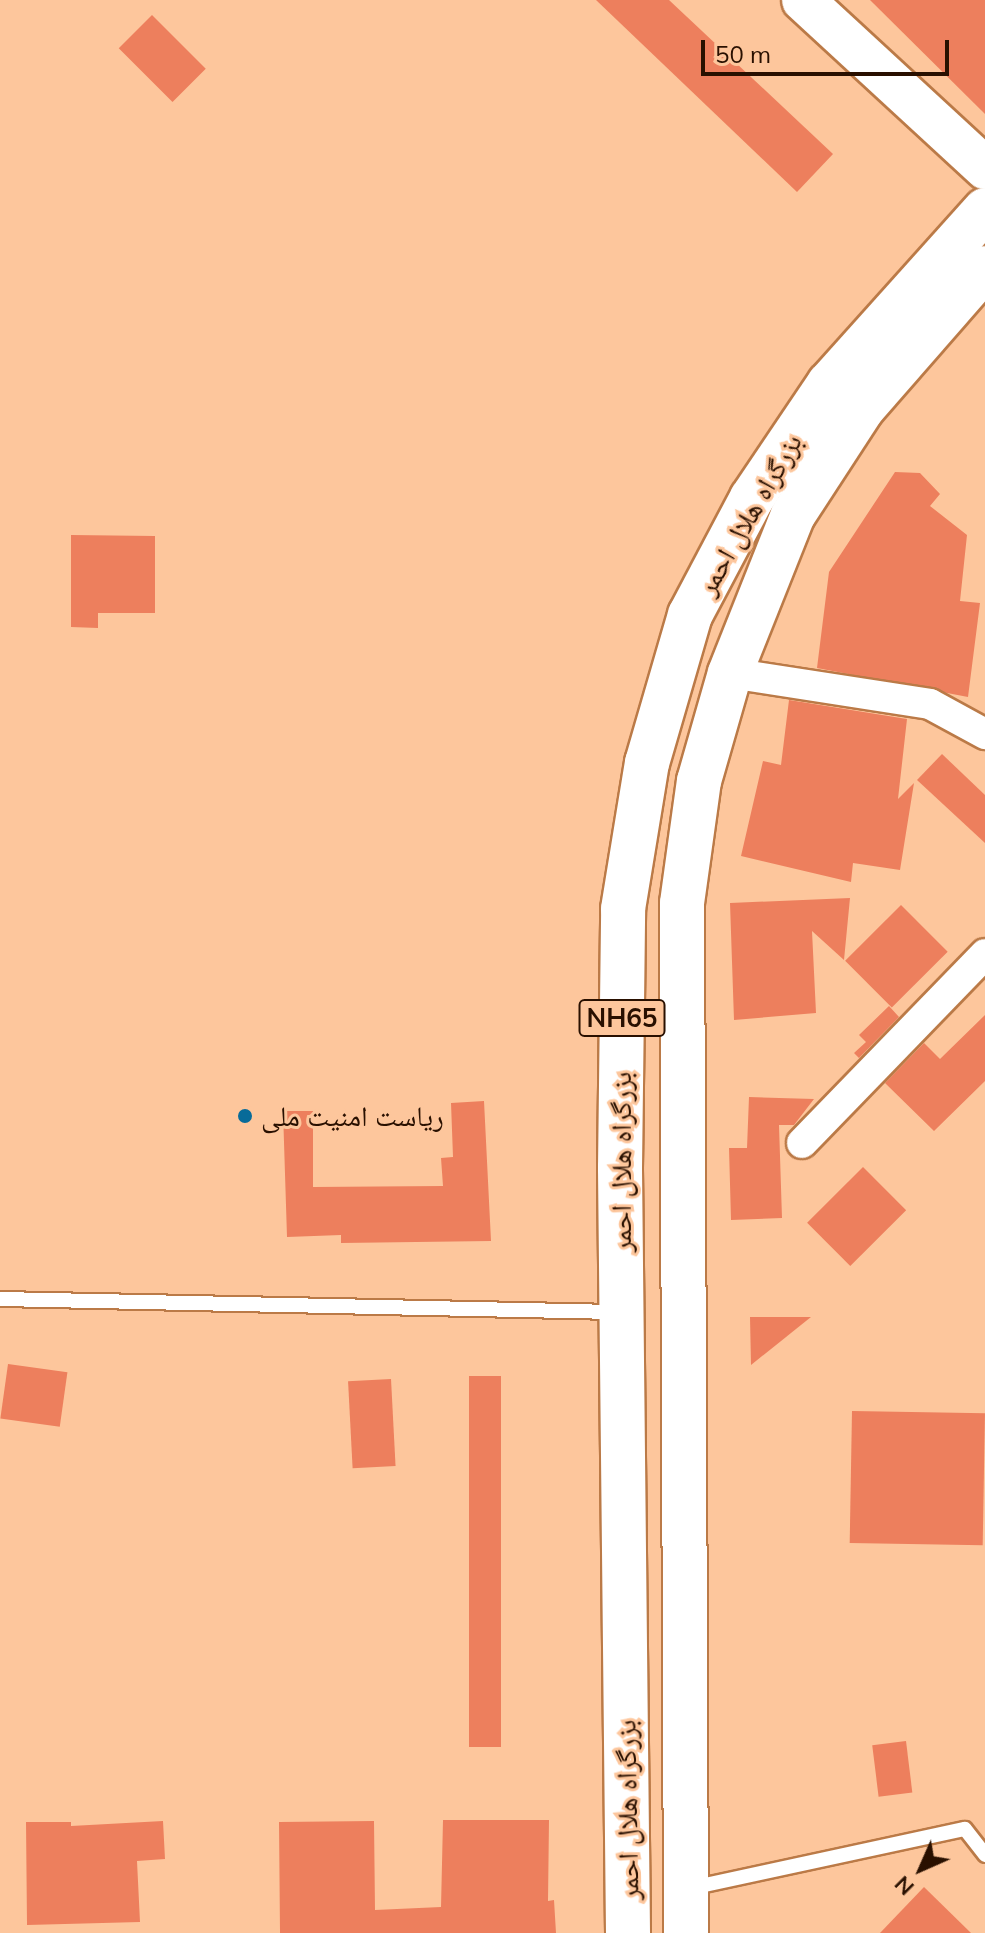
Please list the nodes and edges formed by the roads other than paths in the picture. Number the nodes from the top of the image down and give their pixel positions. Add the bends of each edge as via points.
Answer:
1 (803, 0) edge
2 (985, 168) edge
3 (985, 210) edge
4 (985, 268) edge
5 (730, 673) junction
6 (985, 734) edge
7 (985, 954) edge
8 (802, 1143) dead end
9 (0, 1299) edge
10 (622, 1312) junction
11 (627, 1852) junction
12 (985, 1855) edge
13 (687, 1868) junction
14 (628, 1933) edge
15 (686, 1933) edge

1 - 2 street
3 - 10 highway, بزرگراه هلال احمر / NH65 via 829,384 752,498 690,615 647,763 623,909
4 - 5 highway, بزرگراه هلال احمر / NH65 via 862,409 793,515
5 - 6 street via 930,704
5 - 13 highway, بزرگراه هلال احمر / NH65 via 699,781 682,903
7 - 8 street
9 - 10 lane
10 - 11 highway, بزرگراه هلال احمر / NH65
11 - 13 highway
11 - 14 highway, بزرگراه هلال احمر / NH65
12 - 13 lane via 965,1829
13 - 15 highway, بزرگراه هلال احمر / NH65

